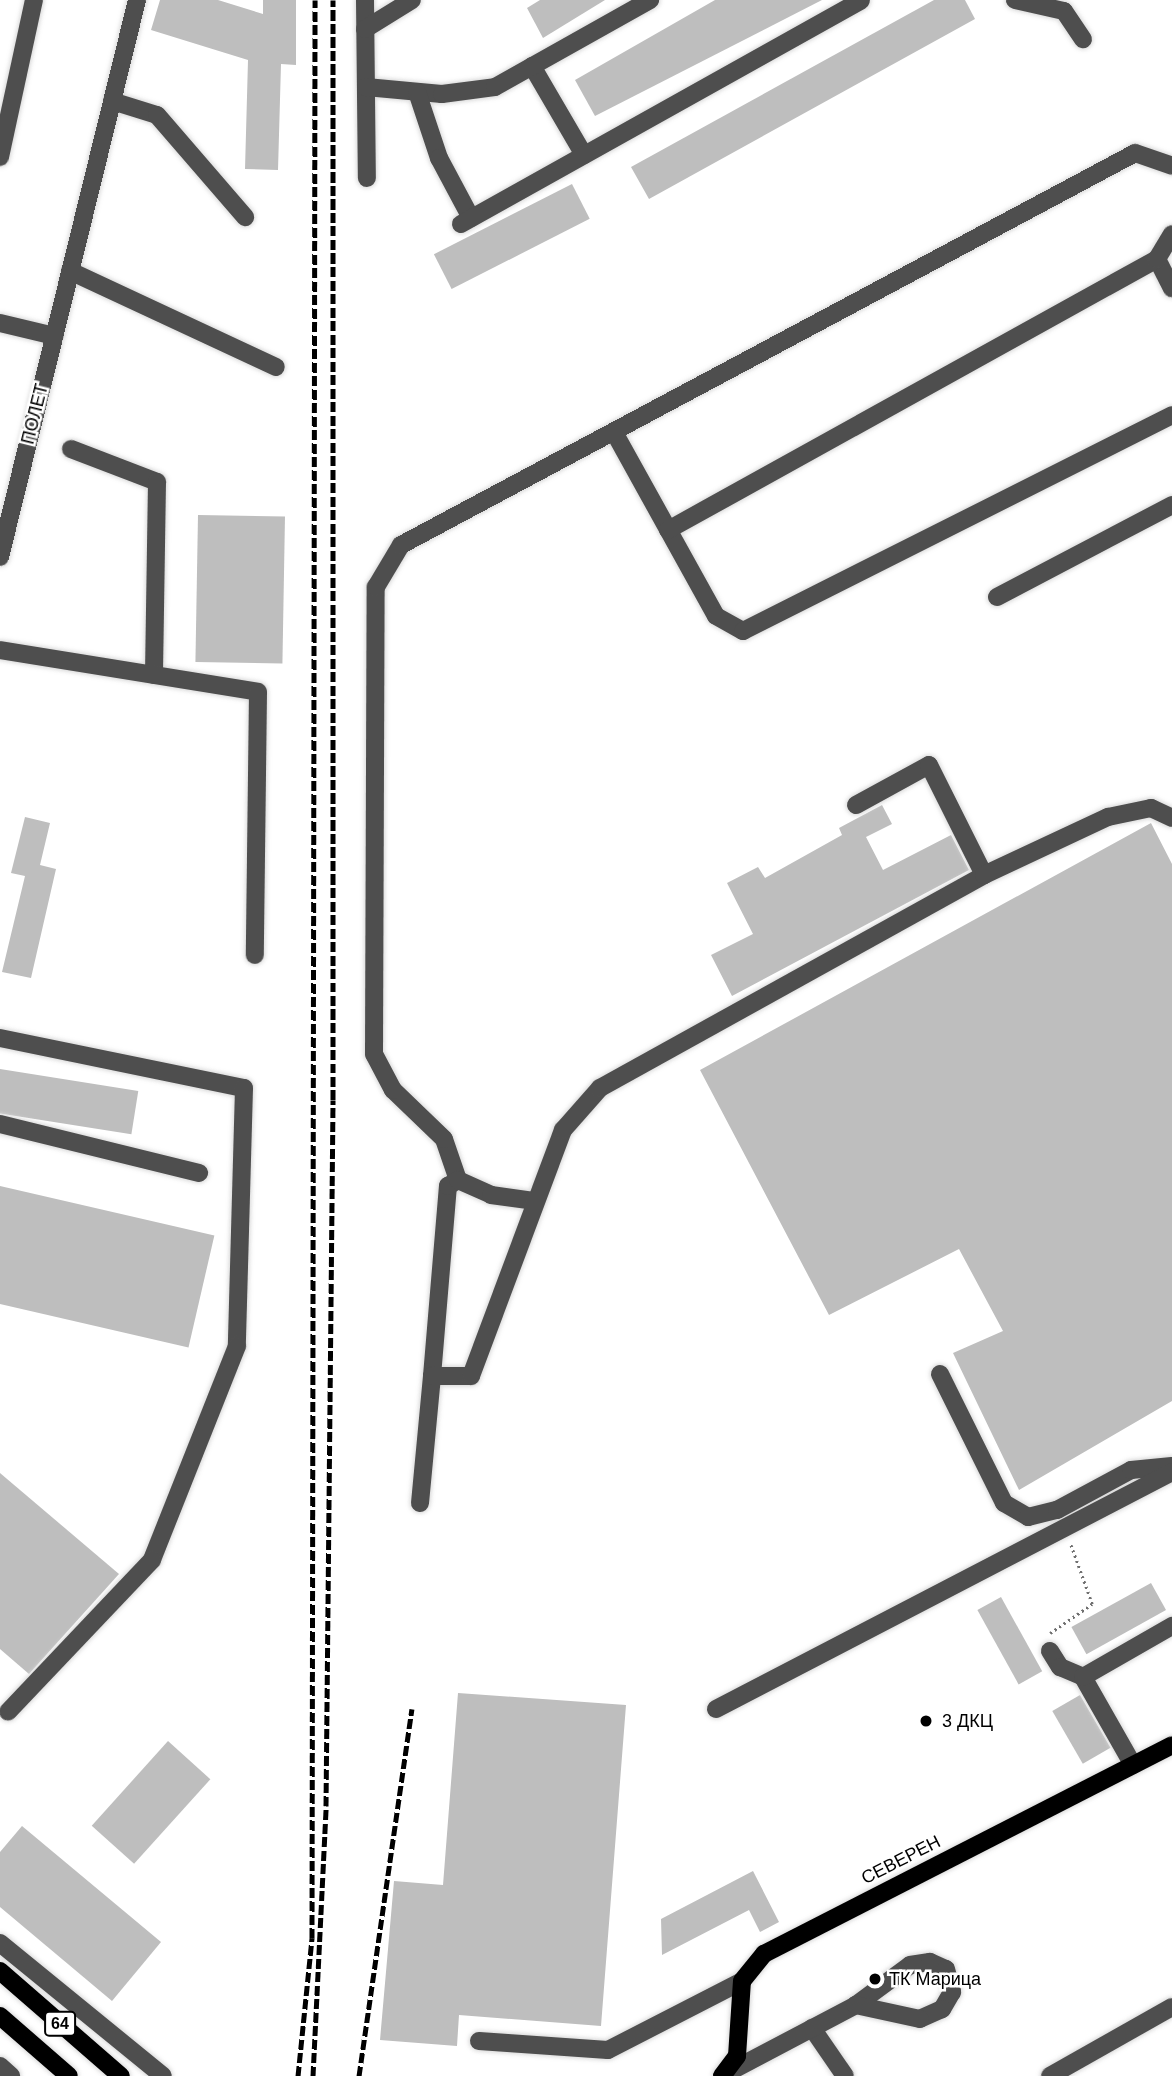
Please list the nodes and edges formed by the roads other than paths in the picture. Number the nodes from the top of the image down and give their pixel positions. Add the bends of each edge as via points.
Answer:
1 (137, 0) edge
2 (365, 0) edge
3 (412, 0) edge
4 (650, 0) edge
5 (861, 0) edge
6 (1015, 0) edge
7 (30, 3) edge
8 (365, 29) junction
9 (1083, 39) dead end
10 (532, 66) junction
11 (366, 88) junction
12 (417, 92) junction
13 (111, 101) junction
14 (5, 121) edge
15 (584, 155) junction
16 (0, 157) edge
17 (1172, 166) edge
18 (367, 178) dead end
19 (245, 217) dead end
20 (1172, 234) edge
21 (1157, 259) junction
22 (70, 271) junction
23 (1172, 288) edge
24 (0, 323) edge
25 (54, 336) junction
26 (276, 367) dead end
27 (1172, 415) edge
28 (614, 432) junction
29 (71, 449) dead end
30 (1172, 505) edge
31 (668, 530) junction
32 (0, 557) edge
33 (997, 597) dead end
34 (0, 650) edge
35 (154, 675) junction
36 (856, 805) dead end
37 (1172, 818) edge
38 (984, 875) junction
39 (255, 955) dead end
40 (0, 1038) edge
41 (0, 1124) edge
42 (199, 1172) dead end
43 (458, 1180) junction
44 (534, 1201) junction
45 (940, 1374) dead end
46 (432, 1376) junction
47 (1172, 1466) edge
48 (1172, 1472) edge
49 (420, 1503) dead end
50 (1172, 1626) edge
51 (1050, 1651) road end
52 (1083, 1678) junction
53 (716, 1709) dead end
54 (8, 1712) dead end
55 (1172, 1745) edge
56 (1133, 1765) junction
57 (0, 1943) edge
58 (0, 1972) edge
59 (742, 1981) junction
60 (856, 2005) junction
61 (1172, 2007) edge
62 (0, 2017) edge
63 (812, 2028) junction
64 (479, 2041) dead end
65 (0, 2066) edge
66 (726, 2074) edge
67 (11, 2076) edge
68 (69, 2076) edge
69 (121, 2076) edge
70 (163, 2076) edge
71 (845, 2076) edge
72 (1050, 2076) edge

1 - 13 street, ПОЛЕТ
2 - 8 street
3 - 8 street
4 - 10 street
5 - 15 street
6 - 9 street via 1064,11
7 - 14 street
8 - 11 street
10 - 12 street via 473,92
10 - 15 street
11 - 12 street
11 - 18 street
12 - 15 street via 466,221
13 - 19 street via 157,115
13 - 22 street, ПОЛЕТ
14 - 16 street
17 - 28 street via 1135,153
20 - 21 street
21 - 23 street
21 - 31 street
22 - 25 street, ПОЛЕТ
22 - 26 street
24 - 25 street
25 - 32 street, ПОЛЕТ
27 - 31 street via 754,631 730,627 716,616
28 - 31 street
28 - 43 street via 401,545 376,587 374,1054 393,1090 444,1139
29 - 35 street via 157,482
30 - 33 street
34 - 35 street
35 - 39 street via 258,692
36 - 38 street via 929,765
37 - 38 street via 1151,808 1108,817
38 - 44 street via 600,1088 563,1130 549,1178
40 - 54 street via 244,1088 237,1346 152,1560
41 - 42 street
43 - 44 street via 491,1195
43 - 46 street via 444,1197
44 - 46 street via 471,1376
45 - 47 street via 1004,1503 1028,1517 1058,1510 1130,1470
46 - 49 street
48 - 53 street
50 - 52 street
51 - 52 street via 1060,1667
52 - 56 street
55 - 56 main road, СЕВЕРЕН
56 - 59 main road, СЕВЕРЕН via 764,1954
57 - 70 street
58 - 69 main road, 64
59 - 64 street via 608,2050
59 - 66 main road via 740,2043
60 - 60 street via 920,2019 942,2009 952,1992 946,1969 930,1962 910,1965
60 - 63 street
61 - 72 street
62 - 68 main road, 64
63 - 66 street
63 - 71 street
65 - 67 street

